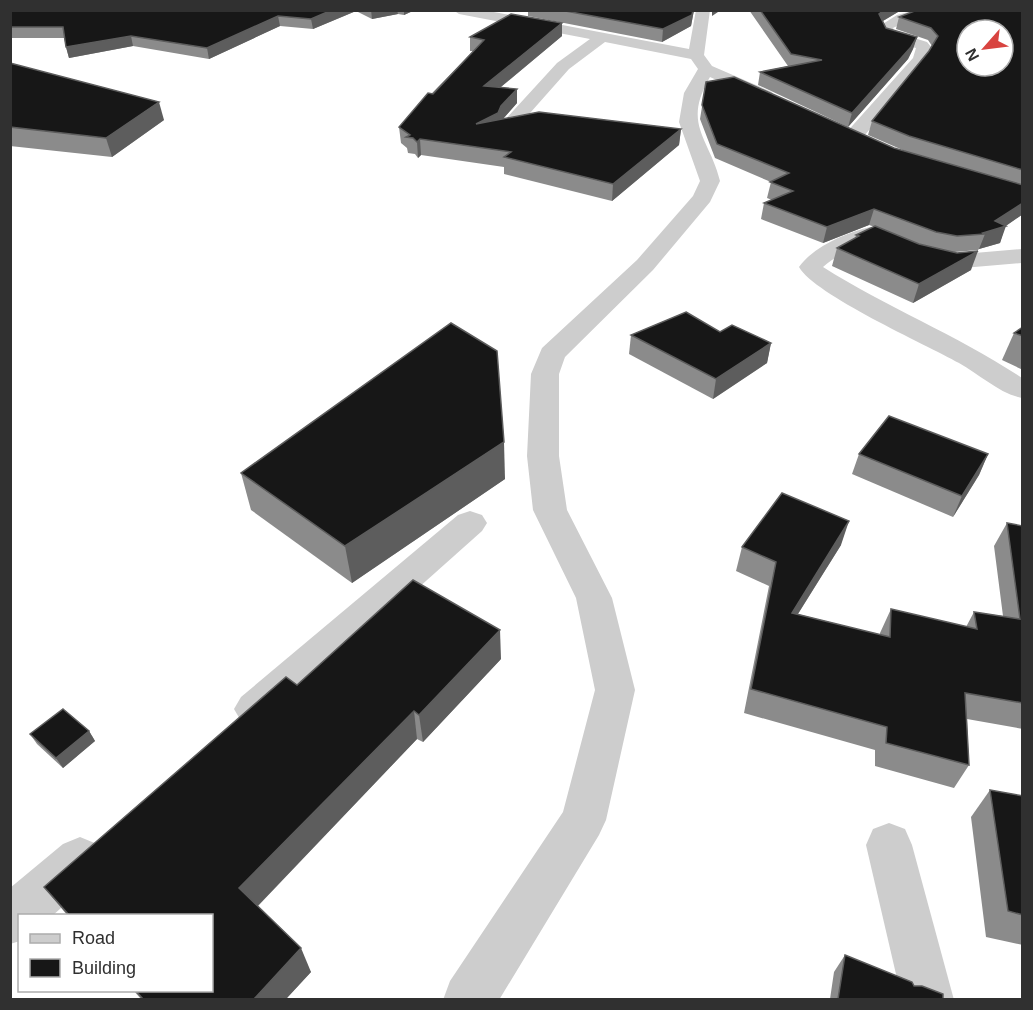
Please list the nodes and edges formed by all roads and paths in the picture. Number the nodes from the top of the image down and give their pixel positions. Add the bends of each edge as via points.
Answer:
1 (459, 10) edge
2 (703, 10) edge
3 (934, 10) edge
4 (602, 37) junction
5 (701, 62) junction
6 (791, 108) edge
7 (821, 123) edge
8 (509, 126) edge
9 (1023, 256) edge
10 (1023, 390) edge
11 (470, 523) dead end
12 (227, 733) edge
13 (110, 834) edge
14 (889, 845) dead end
15 (10, 920) edge
16 (469, 999) edge
17 (928, 999) edge

1 - 4 street
2 - 5 street
3 - 7 street via 885,27 889,35 922,45 923,52 900,80 861,142
4 - 5 street
4 - 8 street via 563,66
5 - 6 street
5 - 16 street via 688,122 710,181 703,198 645,265 552,354 545,374 543,456 550,510 594,598 615,690 583,820
9 - 10 street via 951,262 870,234 815,260 811,267 851,295
11 - 12 street
13 - 15 street
14 - 17 street

